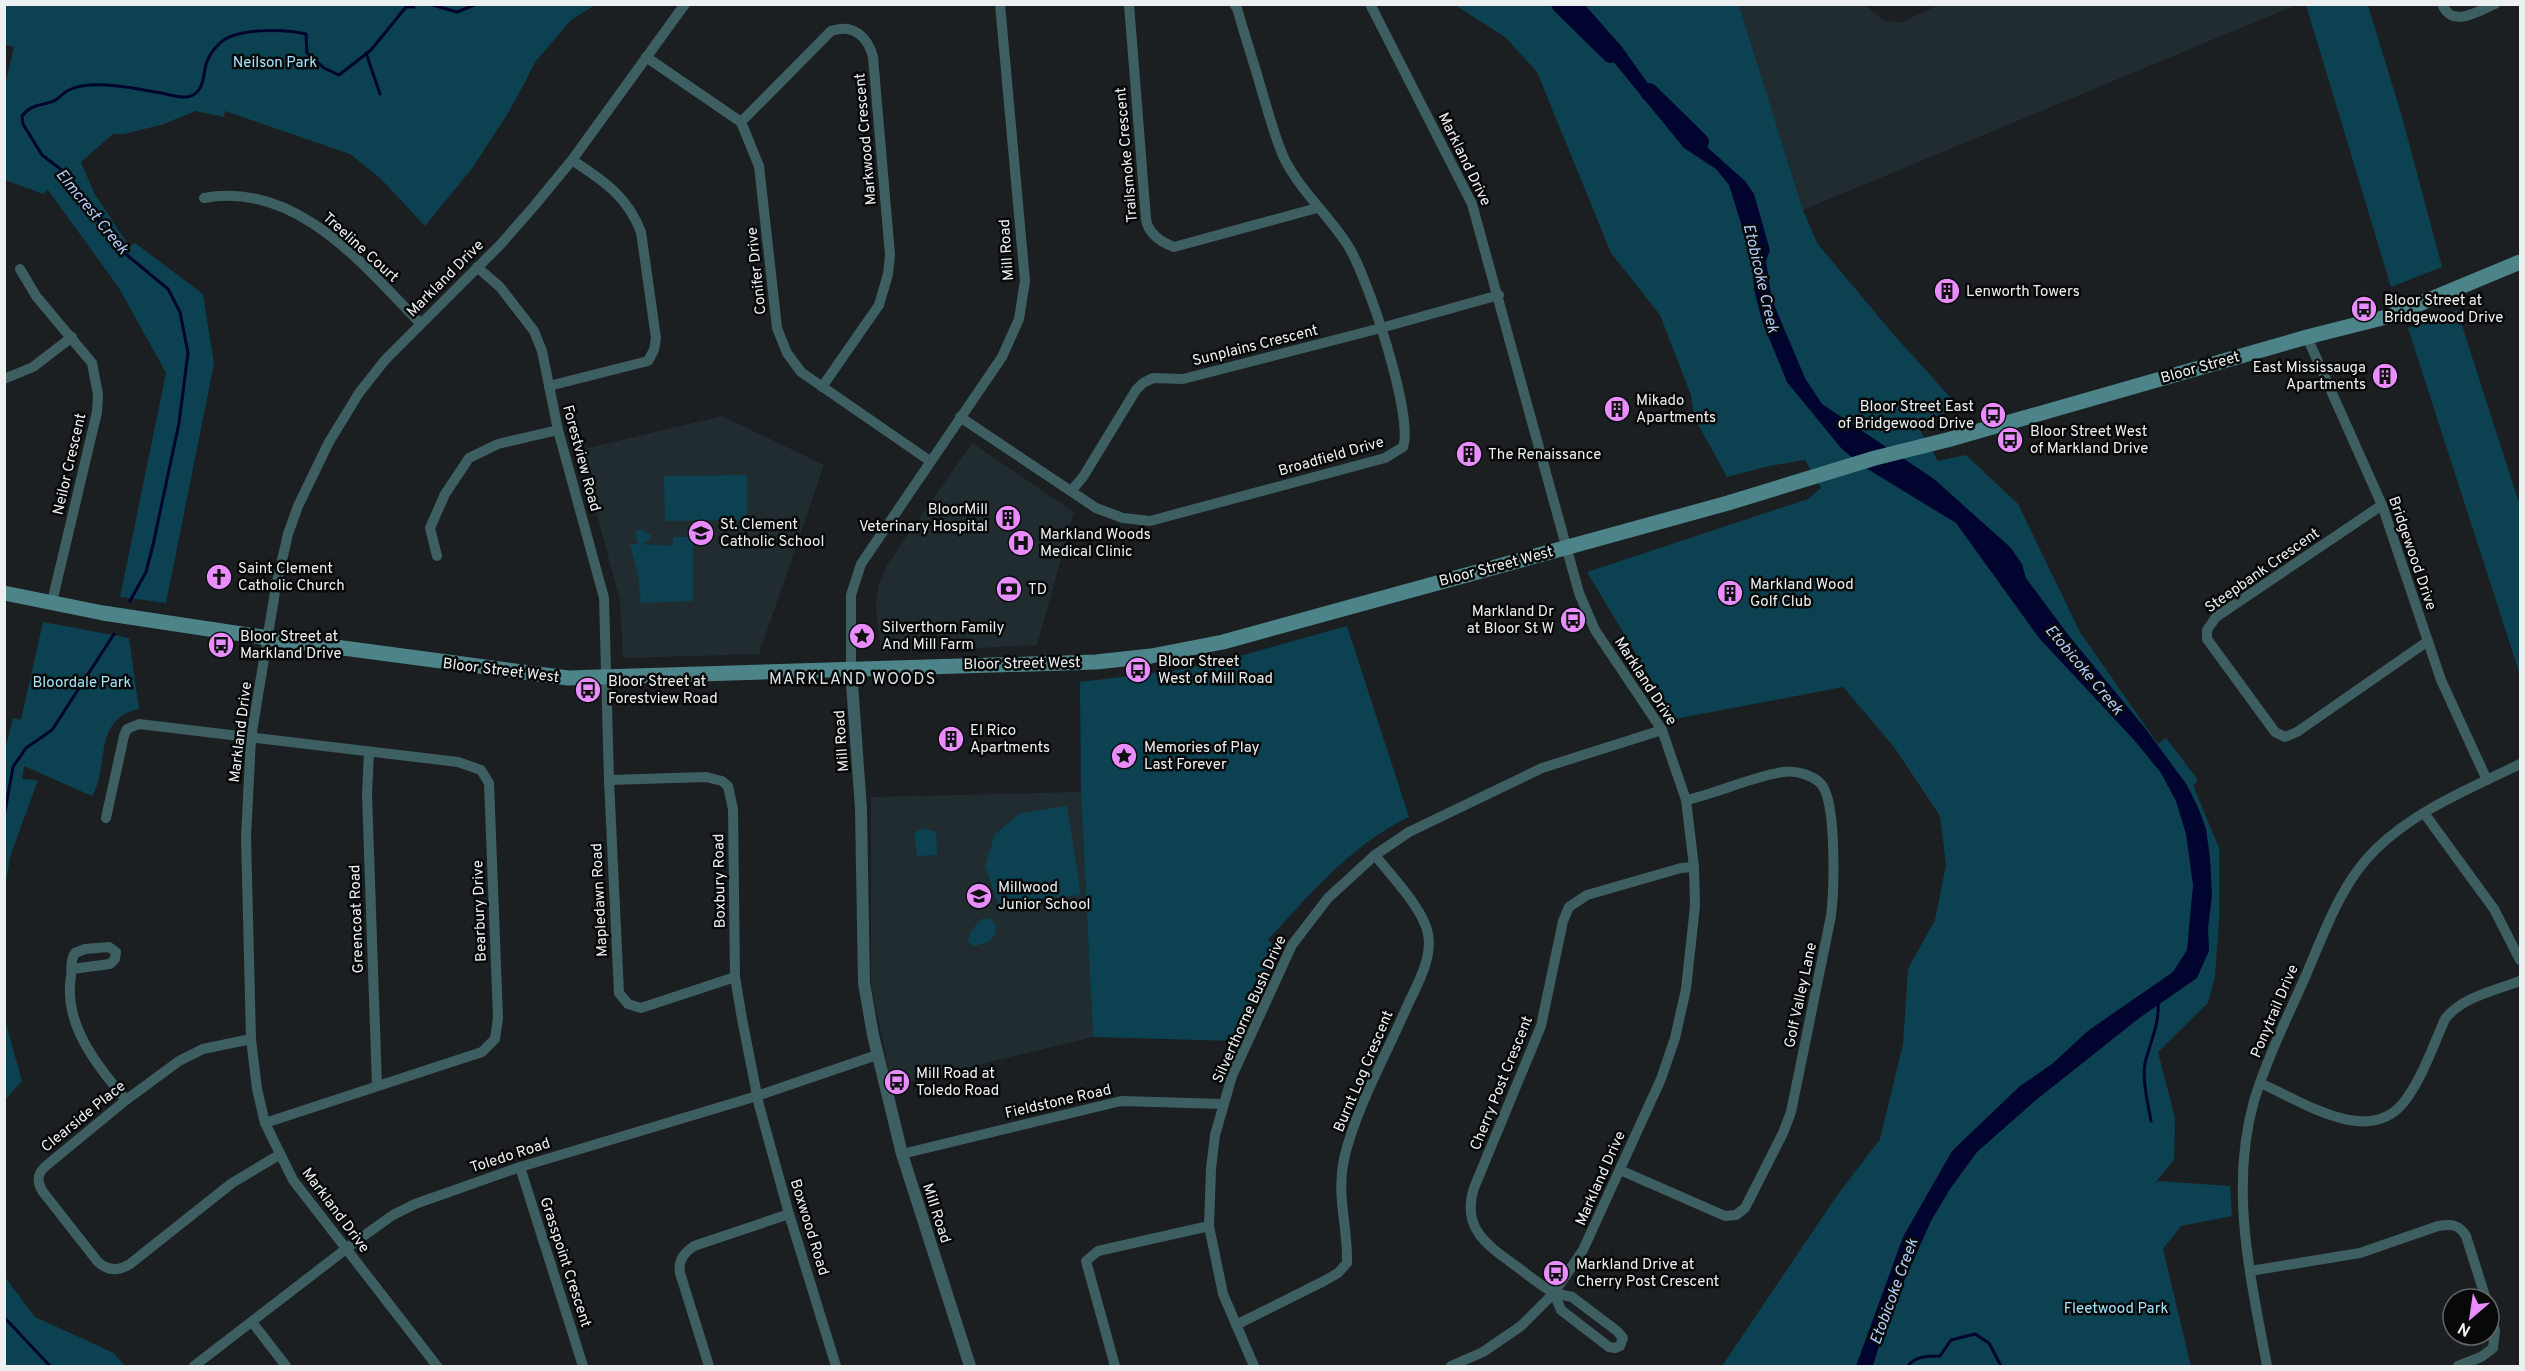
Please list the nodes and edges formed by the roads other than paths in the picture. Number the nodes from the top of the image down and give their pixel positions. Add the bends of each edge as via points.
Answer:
1 (685, 4) edge
2 (999, 4) edge
3 (1129, 4) edge
4 (1234, 4) edge
5 (1370, 4) edge
6 (2442, 4) edge
7 (2495, 4) edge
8 (646, 57) junction
9 (741, 122) junction
10 (572, 160) junction
11 (204, 198) dead end
12 (1317, 208) junction
13 (2520, 262) edge
14 (477, 267) junction
15 (20, 269) dead end
16 (1498, 295) junction
17 (420, 323) junction
18 (1381, 328) junction
19 (72, 337) junction
20 (2307, 337) junction
21 (4, 379) edge
22 (549, 386) junction
23 (822, 387) junction
24 (960, 417) junction
25 (558, 430) junction
26 (1875, 458) joint
27 (930, 461) junction
28 (1071, 491) junction
29 (2382, 505) junction
30 (1567, 547) junction
31 (437, 556) dead end
32 (4, 593) edge
33 (52, 602) junction
34 (268, 638) junction
35 (2428, 641) junction
36 (850, 670) junction
37 (606, 678) junction
38 (1662, 730) junction
39 (251, 738) junction
40 (369, 752) junction
41 (2520, 764) edge
42 (609, 780) junction
43 (2487, 780) junction
44 (1686, 800) junction
45 (2424, 813) junction
46 (106, 818) dead end
47 (1375, 855) junction
48 (1694, 867) junction
49 (2520, 960) edge
50 (72, 969) dead end
51 (735, 977) junction
52 (2520, 981) edge
53 (251, 1039) junction
54 (878, 1055) junction
55 (2260, 1083) junction
56 (377, 1086) junction
57 (757, 1096) junction
58 (126, 1100) junction
59 (1224, 1104) junction
60 (265, 1123) junction
61 (902, 1154) junction
62 (279, 1155) junction
63 (519, 1167) junction
64 (1620, 1170) junction
65 (789, 1214) junction
66 (1209, 1226) junction
67 (346, 1249) junction
68 (2250, 1270) junction
69 (2482, 1287) edge
70 (1554, 1293) junction
71 (252, 1322) junction
72 (1236, 1325) junction
73 (2493, 1347) edge
74 (194, 1366) edge
75 (286, 1366) edge
76 (437, 1366) edge
77 (583, 1366) edge
78 (709, 1366) edge
79 (836, 1366) edge
80 (970, 1366) edge
81 (1115, 1366) edge
82 (1254, 1366) edge
83 (1451, 1366) edge
84 (2267, 1366) edge
85 (2458, 1366) edge

1 - 8 street, Markland Drive
2 - 24 street, Mill Road via 1024,297 1013,337
3 - 12 street, Trailsmoke Crescent via 1150,232 1174,248
4 - 12 street, Broadfield Drive via 1285,160
5 - 16 street, Markland Drive via 1472,204
6 - 7 street via 2448,15 2458,18
8 - 9 street
8 - 10 street, Markland Drive
9 - 23 street, Conifer Drive via 759,166 781,343 793,363
9 - 23 street, Markwood Crescent via 831,31 840,28 865,36 873,57 890,255 879,305
10 - 14 street, Markland Drive
10 - 22 street via 615,191 635,216 641,232 656,338 648,361
11 - 17 street, Treeline Court via 224,194 249,197 315,223
12 - 18 street, Broadfield Drive via 1347,244 1362,272
13 - 20 main road, Bloor Street via 2390,316
14 - 17 street, Markland Drive
14 - 22 street, Forestview Road via 500,287 534,331
15 - 19 street, Neilor Crescent via 36,296
16 - 18 street, Sunplains Crescent
16 - 30 street, Markland Drive
17 - 34 street, Markland Drive via 359,393 309,481 288,534
18 - 28 street, Sunplains Crescent via 1183,379 1153,378 1143,383
18 - 28 street, Broadfield Drive via 1407,432 1403,447 1394,454 1150,521 1111,514
19 - 21 street via 33,367
19 - 33 street, Neilor Crescent via 92,363 97,412
20 - 26 main road, Bloor Street
20 - 29 street, Bridgewood Drive
22 - 25 street, Forestview Road
23 - 27 street, Conifer Drive
24 - 27 street, Mill Road
24 - 28 street, Broadfield Drive
25 - 31 street via 498,444 470,458 445,494 430,528
25 - 37 street, Forestview Road via 604,598
26 - 30 main road, Bloor Street West
27 - 36 street, Mill Road via 861,564 851,596
29 - 35 street, Bridgewood Drive
29 - 35 street, Steepbank Crescent via 2216,618 2207,630 2207,639 2275,732 2285,737
30 - 36 main road, Bloor Street West via 1179,651 1096,662
30 - 38 street, Markland Drive via 1589,620
32 - 33 main road, Bloor Street West
33 - 34 main road, Bloor Street West
34 - 37 main road, Bloor Street West via 523,673
34 - 39 street, Markland Drive
35 - 43 street, Bridgewood Drive via 2441,680
36 - 37 main road, Bloor Street West
36 - 54 street, Mill Road via 861,808 864,983
37 - 42 street, Mapledawn Road
38 - 44 street, Markland Drive
38 - 47 street, Silverthorne Bush Drive via 1542,768 1409,832
39 - 40 street, Bearbury Drive
39 - 46 street, Bearbury Drive via 133,725 124,736
39 - 53 street, Markland Drive via 246,837
40 - 56 street, Greencoat Road via 367,794
40 - 56 street, Bearbury Drive via 467,764 481,770 489,783 498,1018 495,1039 482,1052
41 - 43 street, Ponytrail Drive
42 - 51 street, Boxbury Road via 706,777 728,786 733,809
42 - 51 street, Mapledawn Road via 622,1000 641,1008
43 - 45 street, Ponytrail Drive
44 - 48 street, Markland Drive
44 - 64 street, Golf Valley Lane via 1784,771 1804,774 1822,784 1827,794 1833,846 1834,892 1828,932 1791,1112 1743,1211 1725,1216
45 - 49 street via 2494,909
45 - 55 street, Ponytrail Drive via 2376,849 2345,887
47 - 59 street, Silverthorne Bush Drive via 1328,898 1292,945 1232,1076
47 - 72 street, Burnt Log Crescent via 1418,912 1428,933 1428,951 1422,973 1352,1131 1344,1160 1340,1193 1347,1263 1324,1281
48 - 64 street, Markland Drive via 1695,906 1686,989 1675,1038
48 - 70 street, Cherry Post Crescent via 1587,895 1569,908 1541,1026 1474,1188 1470,1211 1482,1240
50 - 58 street via 70,1000 77,1028 89,1052
51 - 57 street, Boxbury Road
52 - 55 street via 2451,1011 2411,1093 2392,1114 2378,1120 2346,1120
53 - 58 street, Clearside Place via 197,1051
53 - 60 street, Markland Drive
54 - 57 street, Toledo Road
54 - 61 street, Mill Road
55 - 68 street, Ponytrail Drive via 2242,1168
56 - 60 street, Bearbury Drive
57 - 63 street, Toledo Road
57 - 65 street, Boxwood Road
58 - 62 street, Clearside Place via 47,1165 38,1178 43,1192 98,1262 109,1269 124,1267 232,1183
59 - 61 street, Fieldstone Road via 1121,1101
59 - 66 street, Silverthorne Bush Drive via 1215,1135
60 - 62 street, Markland Drive
61 - 80 street, Mill Road
62 - 67 street, Markland Drive via 293,1180
63 - 67 street, Toledo Road via 415,1204
63 - 77 street, Grasspoint Crescent
64 - 70 street, Markland Drive via 1583,1250
65 - 78 street via 694,1246 681,1258 679,1266
65 - 79 street, Boxwood Road
66 - 72 street, Silverthorne Bush Drive via 1223,1294
66 - 81 street via 1098,1251 1086,1261
67 - 71 street, Toledo Road
67 - 76 street, Markland Drive
68 - 69 street via 2360,1253 2449,1224 2466,1236
68 - 84 street, Ponytrail Drive
70 - 70 street via 1561,1310 1609,1347 1620,1346 1622,1336 1617,1331 1572,1297
70 - 83 street, Markland Drive via 1509,1335
71 - 74 street, Toledo Road
71 - 75 street
72 - 82 street, Silverthorne Bush Drive
73 - 85 street via 2481,1357

